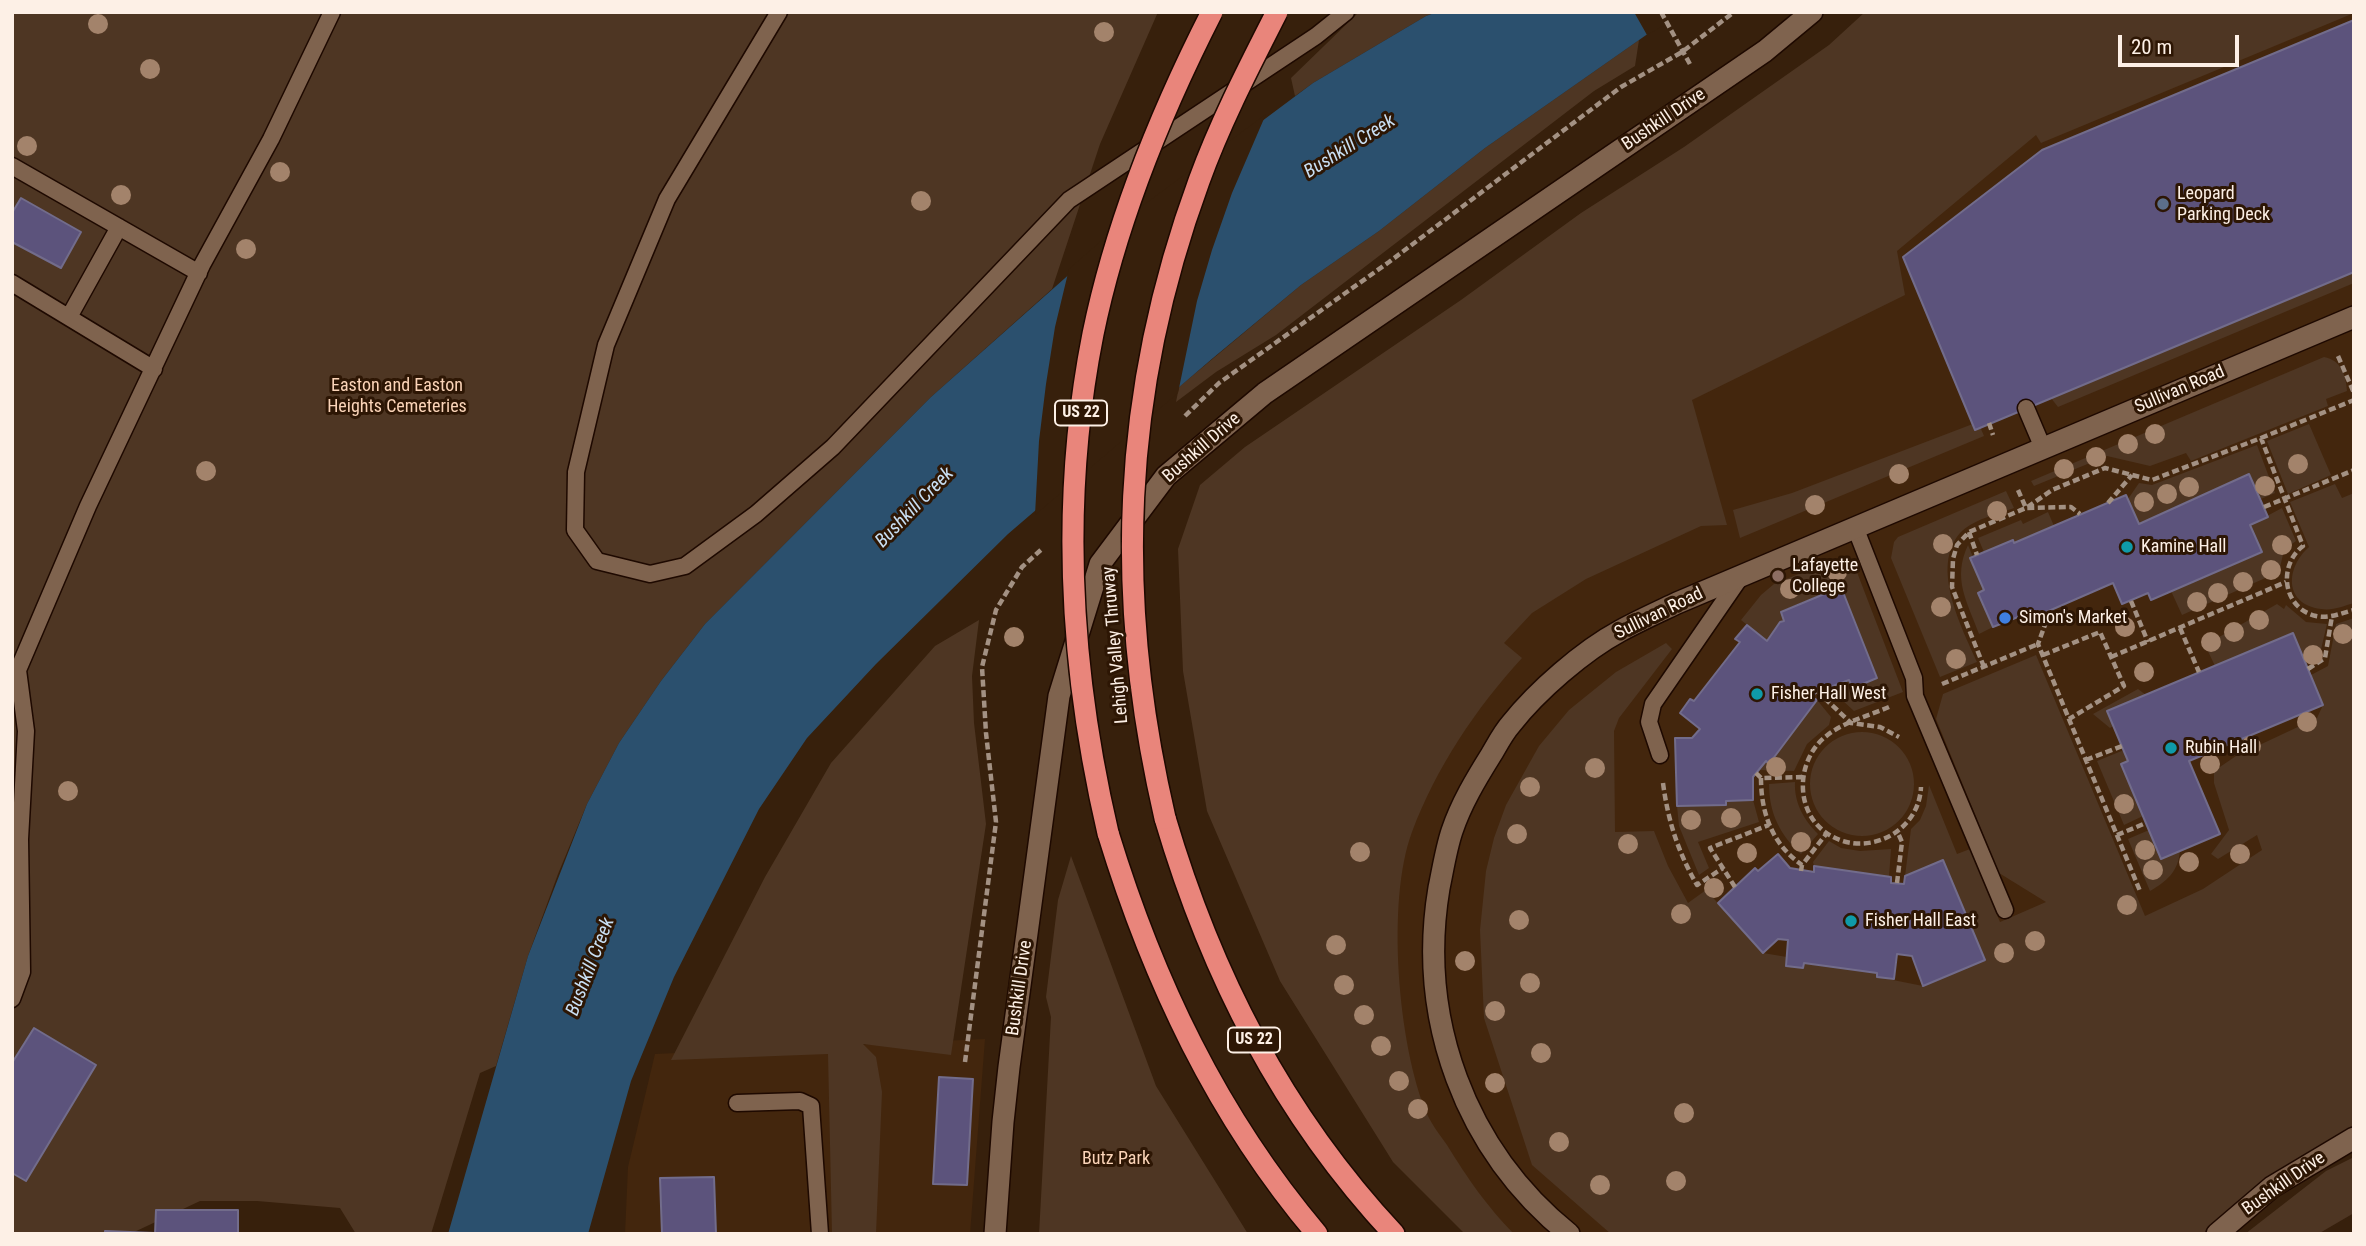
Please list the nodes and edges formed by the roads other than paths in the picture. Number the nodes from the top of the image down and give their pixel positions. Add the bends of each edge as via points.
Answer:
1 (332, 12) edge
2 (779, 12) edge
3 (1212, 12) edge
4 (1277, 12) edge
5 (1346, 12) edge
6 (1812, 12) edge
7 (12, 166) edge
8 (119, 227) junction
9 (199, 273) junction
10 (12, 283) edge
11 (69, 317) junction
12 (2354, 317) edge
13 (154, 369) junction
14 (2026, 408) dead end
15 (2043, 448) junction
16 (1855, 527) junction
17 (1742, 576) junction
18 (15, 671) edge
19 (1660, 755) road end
20 (2006, 909) dead end
21 (12, 999) edge
22 (737, 1103) dead end
23 (2354, 1138) edge
24 (820, 1234) edge
25 (995, 1234) edge
26 (1317, 1234) edge
27 (1394, 1234) edge
28 (1569, 1234) edge
29 (2217, 1234) edge

1 - 9 lane
2 - 5 lane via 667,199 606,345 576,472 575,530 597,561 650,574 685,566 756,514 832,447 1069,200
3 - 26 highway, Lehigh Valley Thruway / US 22, bridge via 1167,103 1123,222 1093,335 1074,500 1074,613 1086,724 1108,833 1142,935 1165,993 1225,1109
4 - 27 highway, Lehigh Valley Thruway / US 22, bridge via 1199,181 1163,292 1142,397 1132,503 1133,609 1144,716 1165,818 1196,914 1247,1027 1276,1078 1310,1130
6 - 25 street, Bushkill Drive via 1765,51 1265,393 1166,476 1100,564 1059,696 1007,1081
7 - 8 lane
8 - 9 lane
8 - 11 lane
9 - 13 lane
10 - 11 lane
11 - 13 lane
12 - 15 street, Sullivan Road
13 - 18 lane
14 - 15 lane
15 - 16 street, Sullivan Road
16 - 17 street, Sullivan Road
16 - 20 lane via 1914,678 1915,696
17 - 19 lane via 1653,704 1649,722
17 - 28 street, Sullivan Road via 1617,632 1551,681 1511,724 1473,783 1452,831 1436,911 1433,965 1451,1068 1478,1128 1512,1179
18 - 21 lane via 26,731 20,839 22,972
22 - 24 lane via 800,1101 811,1106
23 - 29 street, Bushkill Drive via 2272,1187

